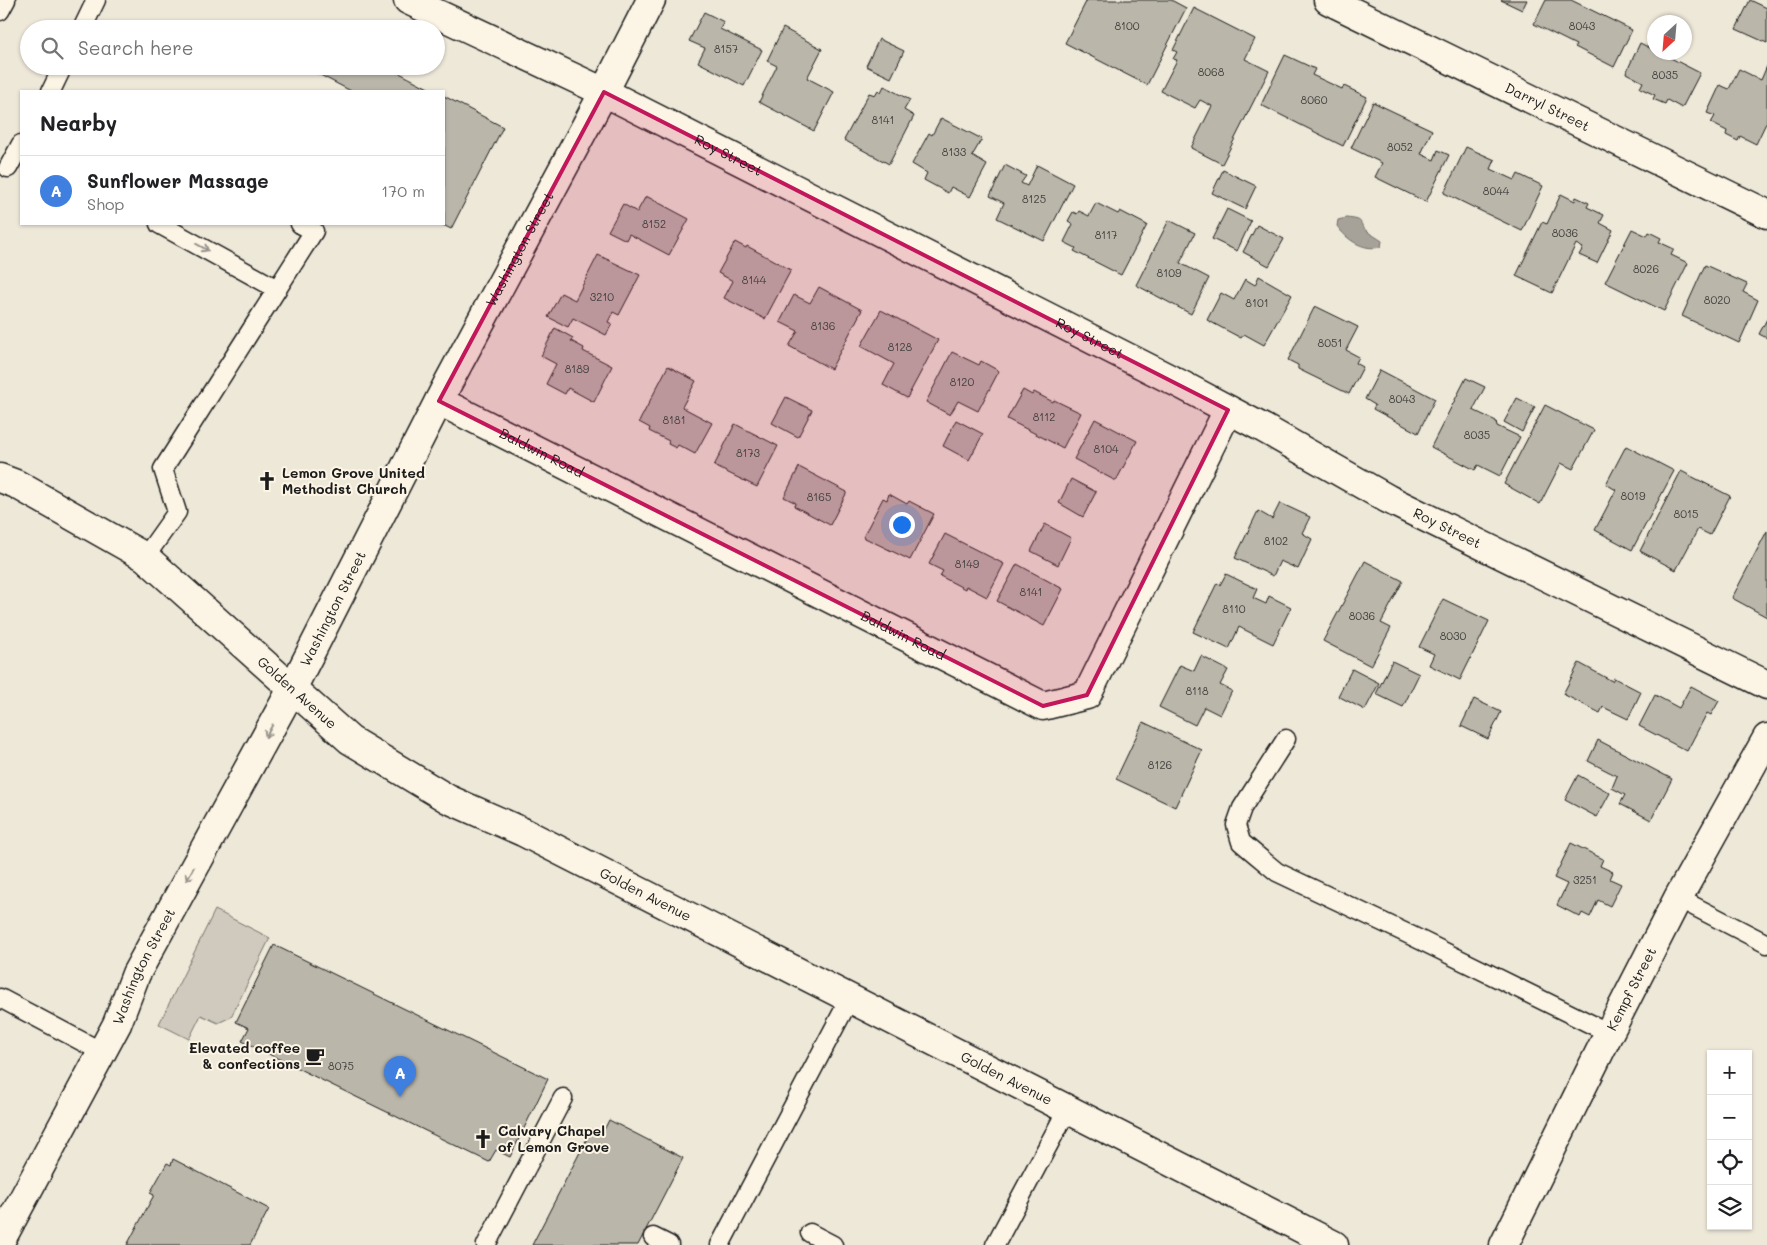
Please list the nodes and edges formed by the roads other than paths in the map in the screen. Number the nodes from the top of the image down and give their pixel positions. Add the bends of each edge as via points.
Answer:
1 (6, 0) edge
2 (96, 0) edge
3 (408, 0) edge
4 (650, 0) edge
5 (1328, 0) edge
6 (0, 11) edge
7 (86, 20) edge
8 (59, 75) edge
9 (51, 90) edge
10 (604, 92) junction
11 (20, 146) edge
12 (10, 168) edge
13 (1767, 214) edge
14 (161, 225) edge
15 (307, 228) edge
16 (277, 289) junction
17 (439, 401) junction
18 (1228, 410) junction
19 (0, 478) edge
20 (145, 557) junction
21 (1767, 685) edge
22 (292, 689) junction
23 (1767, 738) edge
24 (1286, 739) dead end
25 (1678, 898) junction
26 (1767, 944) edge
27 (0, 998) edge
28 (849, 1000) junction
29 (1609, 1033) junction
30 (102, 1052) junction
31 (563, 1098) dead end
32 (1067, 1110) junction
33 (810, 1233) dead end
34 (653, 1237) dead end
35 (0, 1242) edge
36 (486, 1245) edge
37 (669, 1245) edge
38 (720, 1245) edge
39 (833, 1245) edge
40 (995, 1245) edge
41 (1334, 1245) edge
42 (1504, 1245) edge

1 - 6 lane
2 - 7 lane
3 - 10 street, Roy Street
4 - 10 street, Washington Street
5 - 13 street, Darryl Street
8 - 9 lane
10 - 17 street, Washington Street
10 - 18 street, Roy Street
11 - 12 lane
14 -> 16 lane
15 - 16 lane
16 - 20 lane via 163,468 177,512
17 - 18 street, Baldwin Road via 1043,706 1087,696
17 - 22 street, Washington Street
18 - 21 street, Roy Street via 1388,499
19 - 20 street, Golden Avenue
20 - 22 street, Golden Avenue
22 - 28 street, Golden Avenue via 350,740 448,799 523,832
22 -> 30 street, Washington Street via 136,974 117,1024
23 - 25 street, Kempf Street
24 - 29 lane via 1242,808 1236,825 1241,842 1277,872
25 - 26 lane
25 - 29 street, Kempf Street
27 - 30 lane
28 - 32 street, Golden Avenue
28 - 38 lane
29 - 42 street, Kempf Street
30 - 35 street, Washington Street
31 - 36 lane
32 - 40 lane
32 - 41 street, Golden Avenue
33 - 39 lane
34 - 37 lane

